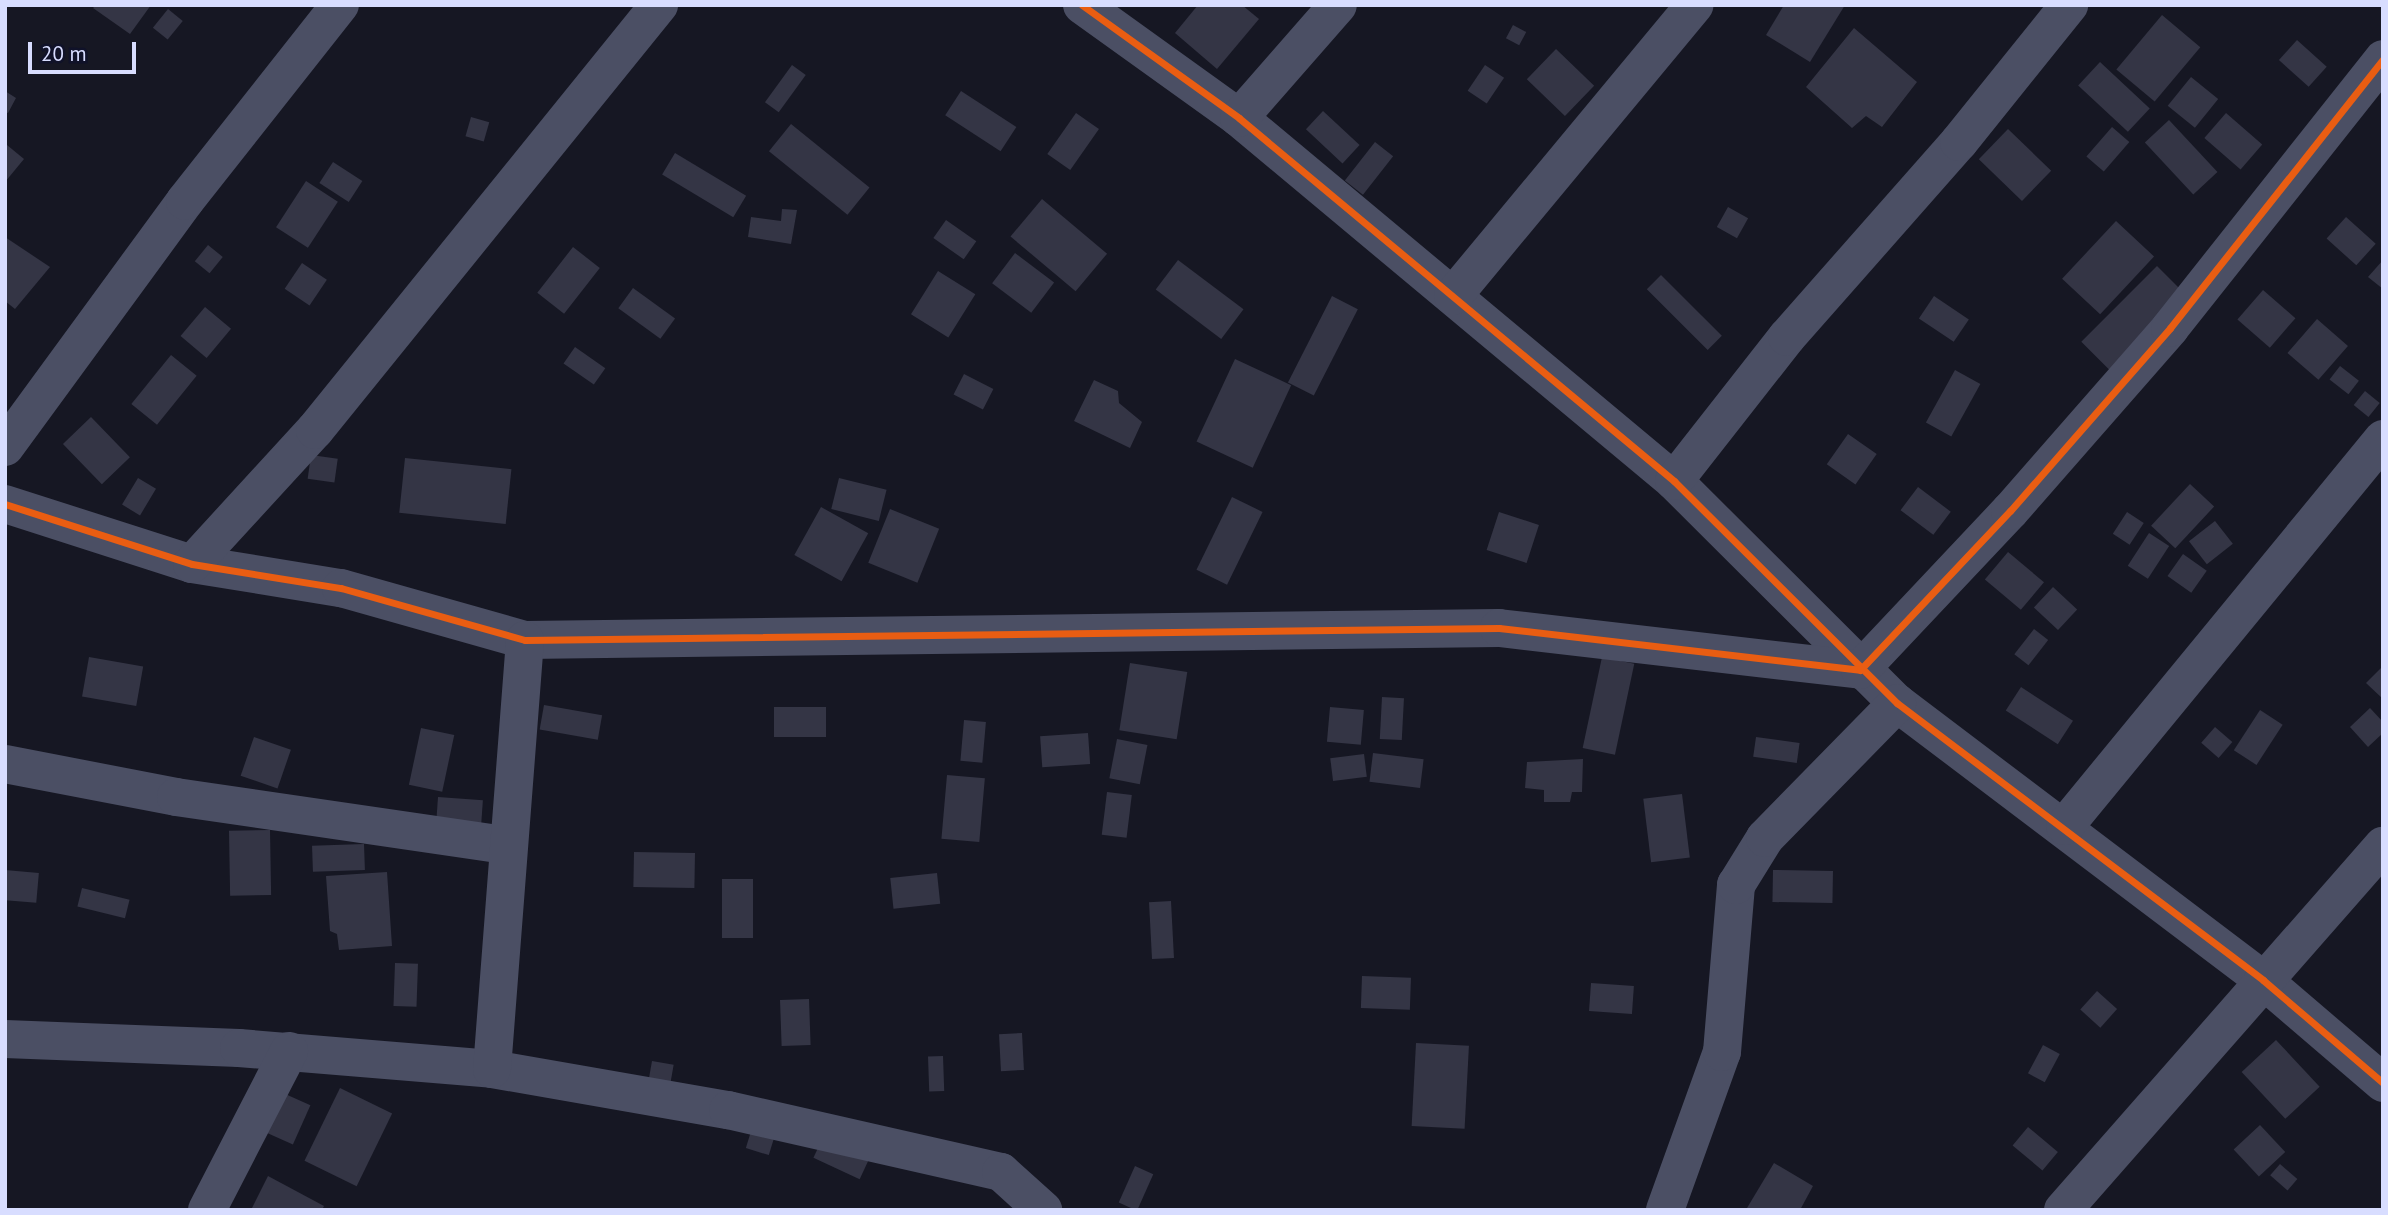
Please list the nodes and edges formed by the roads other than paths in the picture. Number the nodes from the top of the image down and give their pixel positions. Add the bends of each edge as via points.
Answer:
1 (340, 5) edge
2 (659, 5) edge
3 (1082, 5) edge
4 (1338, 5) edge
5 (1695, 5) edge
6 (2069, 5) edge
7 (2383, 59) edge
8 (1239, 118) junction
9 (1452, 296) junction
10 (2383, 439) edge
11 (5, 447) edge
12 (1674, 481) junction
13 (5, 504) edge
14 (191, 564) junction
15 (525, 640) junction
16 (1860, 670) junction
17 (1897, 704) junction
18 (5, 764) edge
19 (2065, 826) junction
20 (507, 845) junction
21 (2383, 846) edge
22 (2263, 980) junction
23 (5, 1039) edge
24 (289, 1051) junction
25 (492, 1069) junction
26 (2383, 1083) edge
27 (207, 1210) edge
28 (1043, 1210) edge
29 (1665, 1210) edge
30 (2063, 1210) edge

1 - 11 street via 185,201
2 - 14 street via 315,430
3 - 8 street
4 - 8 street
5 - 9 street
6 - 12 street via 1959,142 1787,337
7 - 16 street via 2171,328 2010,511
8 - 9 street
9 - 12 street
10 - 19 street
12 - 16 street
13 - 14 street
14 - 15 street via 341,588
15 - 16 street via 1499,628
15 - 20 street
16 - 17 street
17 - 19 street
17 - 29 street via 1765,838 1736,885 1722,1052
18 - 20 street via 176,797
19 - 22 street
20 - 25 street
21 - 22 street
22 - 26 street
22 - 30 street
23 - 24 street
24 - 25 street
24 - 27 street
25 - 28 street via 728,1110 1001,1172

